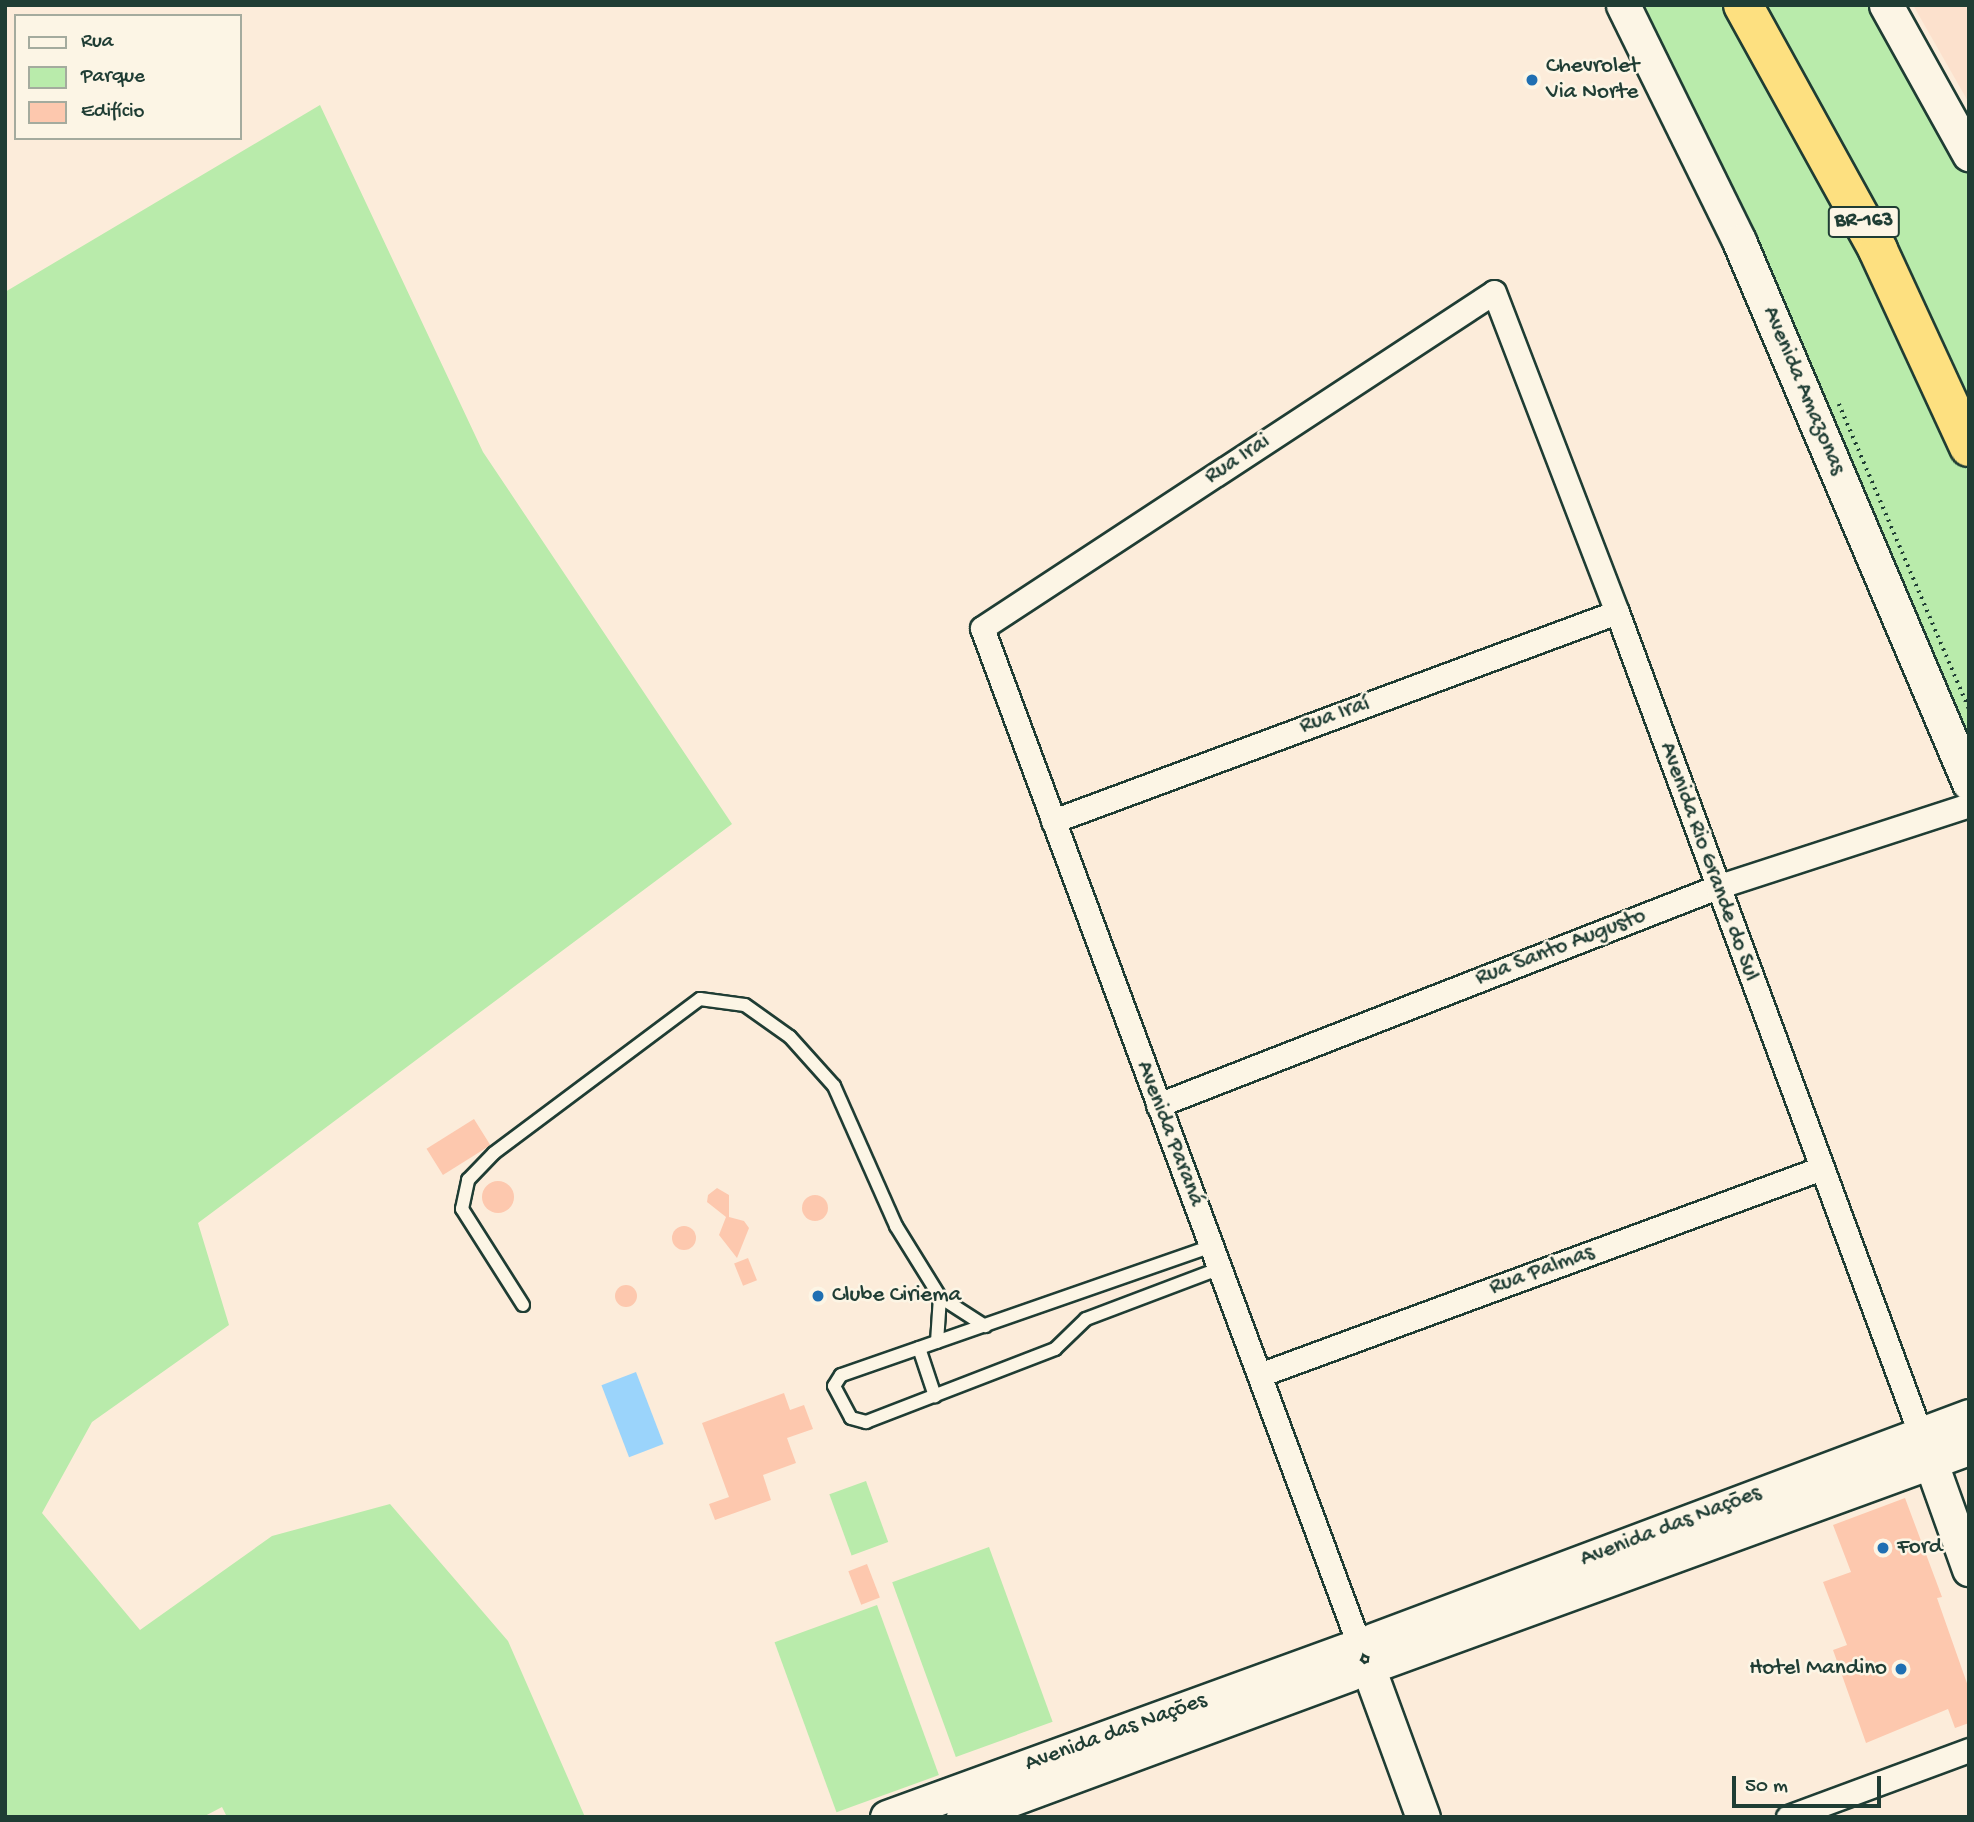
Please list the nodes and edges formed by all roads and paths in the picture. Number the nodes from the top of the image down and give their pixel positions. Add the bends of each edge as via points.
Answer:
1 (1623, 5) edge
2 (1744, 5) edge
3 (1886, 5) edge
4 (1969, 154) edge
5 (1494, 292) joint
6 (1835, 396) dead end
7 (1969, 447) edge
8 (1617, 612) junction
9 (982, 628) joint
10 (1969, 709) edge
11 (1969, 783) edge
12 (1969, 805) edge
13 (1053, 821) junction
14 (1717, 887) junction
15 (1158, 1105) junction
16 (1822, 1168) junction
17 (1212, 1246) junction
18 (1221, 1268) junction
19 (1144, 1269) junction
20 (1154, 1293) junction
21 (940, 1297) junction
22 (523, 1306) dead end
23 (985, 1326) junction
24 (937, 1342) junction
25 (919, 1348) junction
26 (1262, 1374) junction
27 (935, 1396) junction
28 (1969, 1416) edge
29 (1925, 1448) junction
30 (1969, 1448) edge
31 (1969, 1569) edge
32 (1364, 1657) junction
33 (1969, 1750) edge
34 (887, 1817) edge
35 (963, 1817) edge
36 (1423, 1817) edge
37 (1787, 1817) edge

1 - 11 main road, Avenida Amazonas via 1739,241
2 - 7 highway, BR-163 via 1878,250
3 - 4 main road
5 - 8 street, Avenida Rio Grande do Sul
5 - 9 street, Rua Irai
6 - 10 path
8 - 13 street, Rua Iraí
8 - 14 street, Avenida Rio Grande do Sul
9 - 13 street, Avenida Paraná
12 - 14 street, Rua Santo Augusto
13 - 15 street, Avenida Paraná
14 - 15 street, Rua Santo Augusto
14 - 16 street, Avenida Rio Grande do Sul
15 - 17 street, Avenida Paraná
16 - 26 street, Rua Palmas
16 - 29 street, Avenida Rio Grande do Sul
17 - 18 street, Avenida Paraná
17 - 19 lane
18 - 20 lane
18 - 26 street, Avenida Paraná
19 - 20 lane
19 - 23 lane
20 - 27 lane via 1086,1319 1055,1349
21 - 22 lane via 896,1226 834,1086 790,1037 745,1004 700,999 495,1153 468,1180 462,1209
21 - 23 lane
21 - 24 lane
23 - 24 lane
24 - 25 lane
25 - 27 lane
25 - 27 lane via 841,1375 834,1386 851,1418 859,1422
26 - 32 street, Avenida Paraná
28 - 29 main road, Avenida das Nações
29 - 30 main road, Avenida das Nações
29 - 31 main road, Avenida Rio Grande do Sul
29 - 32 main road, Avenida das Nações
32 - 34 main road, Avenida das Nações
32 - 35 main road, Avenida das Nações
32 - 36 main road, Avenida Paraná
33 - 37 street

